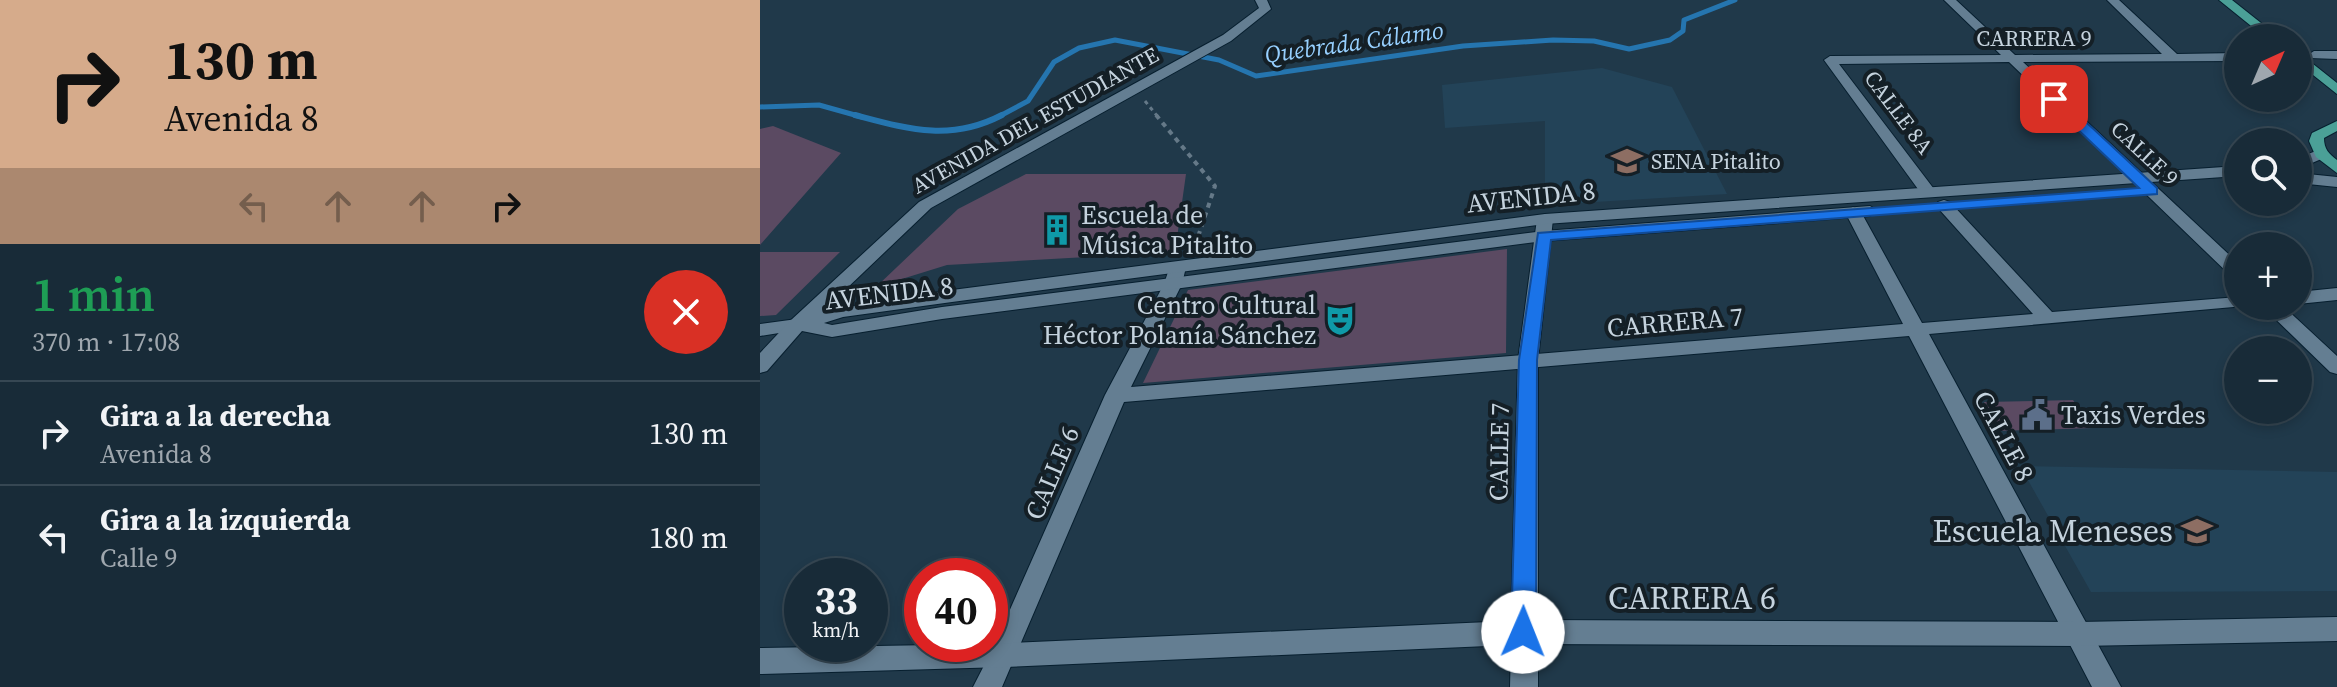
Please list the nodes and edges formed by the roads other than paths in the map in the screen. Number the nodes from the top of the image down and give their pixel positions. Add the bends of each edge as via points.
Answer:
1 (1261, 0) edge
2 (1950, 0) edge
3 (2113, 0) edge
4 (2225, 0) edge
5 (2243, 0) edge
6 (2256, 24) edge
7 (2274, 24) edge
8 (2314, 55) joint
9 (2337, 55) edge
10 (2173, 57) junction
11 (2224, 57) edge
12 (2012, 59) junction
13 (1830, 60) joint
14 (2312, 69) edge
15 (2337, 73) edge
16 (2337, 90) edge
17 (2337, 125) edge
18 (2321, 154) junction
19 (2312, 158) edge
20 (2337, 168) edge
21 (2224, 173) edge
22 (2312, 179) edge
23 (2337, 182) edge
24 (2224, 183) edge
25 (2145, 185) junction
26 (1929, 193) junction
27 (1944, 205) junction
28 (1853, 212) junction
29 (1544, 228) junction
30 (2224, 260) edge
31 (1179, 272) junction
32 (2337, 294) edge
33 (2312, 297) edge
34 (2224, 304) edge
35 (2046, 317) junction
36 (2287, 320) edge
37 (797, 325) junction
38 (1914, 328) junction
39 (760, 330) edge
40 (1528, 360) junction
41 (760, 366) edge
42 (2337, 367) edge
43 (1116, 395) junction
44 (2337, 629) edge
45 (1523, 632) junction
46 (2079, 634) junction
47 (1008, 646) edge
48 (1008, 655) edge
49 (904, 657) edge
50 (760, 661) edge
51 (1000, 662) edge
52 (987, 687) edge
53 (1524, 687) edge
54 (2107, 687) edge

1 - 37 street, AVENIDA DEL ESTUDIANTE via 1265,9 1227,38 925,205
2 - 12 street, CALLE 9
3 - 10 street
4 - 6 main road
5 - 7 main road
8 - 9 street
8 - 15 main road
10 - 11 street, CARRERA 9
10 - 12 street, CARRERA 9
12 - 13 street, CARRERA 9
12 - 25 street, CALLE 9
13 - 26 street, CALLE 8A
14 - 16 main road
17 - 18 main road via 2317,136
18 - 19 street
18 - 20 main road
21 - 25 street, AVENIDA 8
22 - 23 street
24 - 25 street, AVENIDA 8
25 - 26 street, AVENIDA 8
25 - 27 street, AVENIDA 8
25 - 30 street, CALLE 9
26 - 29 street, AVENIDA 8
27 - 28 street, AVENIDA 8
27 - 35 street
28 - 29 street, AVENIDA 8
28 - 38 street, CALLE 8
29 - 31 street, AVENIDA 8
29 - 40 street, CALLE 7
31 - 37 street, AVENIDA 8 via 832,331
31 - 43 street, CALLE 6
32 - 33 street
34 - 35 street, CARRERA 7
35 - 38 street, CARRERA 7
36 - 42 street
37 - 39 street
37 - 41 street, AVENIDA DEL ESTUDIANTE
38 - 40 street, CARRERA 7
38 - 46 street, CALLE 8
40 - 43 street, CARRERA 7
40 - 45 street, CALLE 7
43 - 47 street, CALLE 6
44 - 46 street, CARRERA 6
45 - 46 street, CARRERA 6
45 - 48 street, CARRERA 6
45 - 53 street, CALLE 7
46 - 54 street, CALLE 8
49 - 50 street, CARRERA 6
51 - 52 street, CALLE 6

